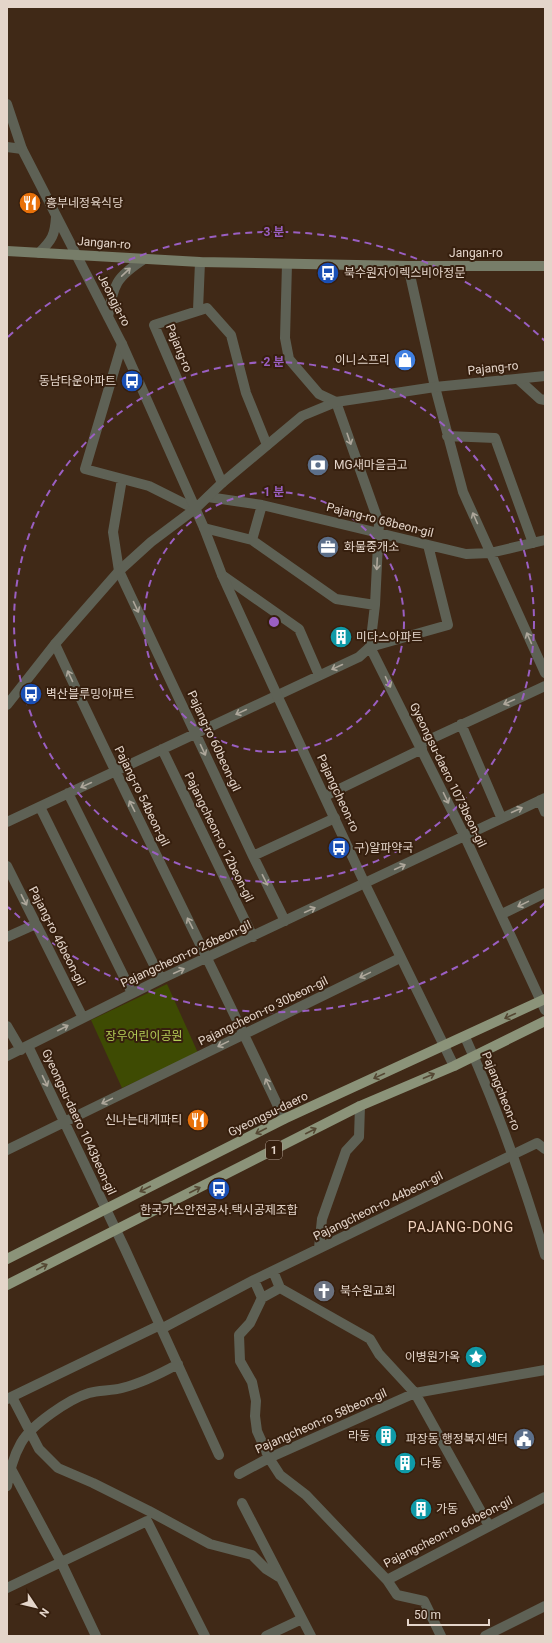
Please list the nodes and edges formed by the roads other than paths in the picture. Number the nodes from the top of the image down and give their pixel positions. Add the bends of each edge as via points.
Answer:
1 (7, 104) edge
2 (7, 148) edge
3 (22, 149) junction
4 (56, 215) junction
5 (7, 251) edge
6 (39, 252) junction
7 (76, 254) junction
8 (144, 259) junction
9 (200, 262) junction
10 (287, 264) junction
11 (408, 266) junction
12 (545, 266) edge
13 (198, 310) junction
14 (108, 317) junction
15 (122, 344) junction
16 (545, 376) edge
17 (518, 379) junction
18 (435, 387) junction
19 (545, 400) edge
20 (336, 402) junction
21 (447, 436) junction
22 (267, 445) junction
23 (122, 479) junction
24 (222, 482) junction
25 (208, 497) junction
26 (262, 505) junction
27 (195, 509) junction
28 (204, 528) junction
29 (379, 532) junction
30 (252, 540) junction
31 (545, 540) edge
32 (533, 543) junction
33 (428, 545) junction
34 (490, 554) junction
35 (119, 571) junction
36 (222, 575) junction
37 (375, 606) junction
38 (55, 644) junction
39 (370, 647) junction
40 (545, 673) edge
41 (319, 675) junction
42 (545, 686) edge
43 (277, 695) junction
44 (7, 705) edge
45 (461, 724) junction
46 (196, 733) junction
47 (421, 746) junction
48 (162, 749) junction
49 (114, 771) junction
50 (68, 793) junction
51 (325, 796) junction
52 (542, 799) edge
53 (40, 807) junction
54 (545, 812) edge
55 (501, 817) junction
56 (335, 818) junction
57 (7, 822) edge
58 (465, 837) junction
59 (253, 856) junction
60 (7, 866) edge
61 (365, 884) junction
62 (545, 893) edge
63 (502, 914) junction
64 (285, 921) junction
65 (36, 924) junction
66 (7, 937) edge
67 (253, 937) junction
68 (208, 958) junction
69 (400, 958) junction
70 (161, 979) junction
71 (132, 993) junction
72 (544, 1004) edge
73 (83, 1018) junction
74 (545, 1021) edge
75 (7, 1026) edge
76 (245, 1034) junction
77 (465, 1036) junction
78 (444, 1046) junction
79 (24, 1048) junction
80 (7, 1056) edge
81 (474, 1056) junction
82 (454, 1066) junction
83 (360, 1106) junction
84 (284, 1119) junction
85 (65, 1122) junction
86 (545, 1149) edge
87 (7, 1150) edge
88 (513, 1155) junction
89 (106, 1209) junction
90 (115, 1231) junction
91 (319, 1248) junction
92 (545, 1255) edge
93 (7, 1259) edge
94 (273, 1271) junction
95 (254, 1280) junction
96 (7, 1285) edge
97 (280, 1288) junction
98 (262, 1298) junction
99 (161, 1327) junction
100 (178, 1364) junction
101 (545, 1370) edge
102 (415, 1393) junction
103 (9, 1398) edge
104 (31, 1431) junction
105 (218, 1455) dead end
106 (269, 1458) junction
107 (9, 1463) edge
108 (239, 1474) dead end
109 (7, 1486) edge
110 (545, 1497) edge
111 (242, 1503) dead end
112 (489, 1526) junction
113 (60, 1562) junction
114 (280, 1577) junction
115 (387, 1580) junction
116 (7, 1588) edge
117 (545, 1606) edge
118 (302, 1619) junction
119 (96, 1636) edge
120 (205, 1636) edge
121 (266, 1636) edge
122 (311, 1636) edge
123 (441, 1636) edge
124 (485, 1636) edge

1 - 3 street, Jeongja-ro
2 - 3 street
3 - 4 street, Jeongja-ro
4 - 6 street via 55,232 48,244
4 - 7 street, Jeongja-ro
5 - 6 main road, Jangan-ro
6 - 7 main road, Jangan-ro
7 - 8 main road, Jangan-ro
7 - 14 street, Jeongja-ro
8 - 9 main road, Jangan-ro
14 -> 8 street via 113,289 124,273
9 - 10 main road, Jangan-ro
9 - 13 street
10 - 11 main road, Jangan-ro
10 - 20 street via 285,338 289,359 319,394
11 - 12 main road, Jangan-ro
11 - 18 street
13 - 22 street via 207,308 231,335 246,393
13 - 24 street, Pajang-ro via 154,325
14 - 15 street, Jeongja-ro
15 - 23 street via 85,469
15 - 27 street, Jeongja-ro
16 - 17 street, Pajang-ro
17 - 18 street, Pajang-ro
17 - 19 street via 540,399
18 - 20 street, Pajang-ro
18 - 21 street
20 - 22 street, Pajang-ro via 302,416
20 -> 29 street via 379,523
21 - 32 street via 495,438
34 -> 21 street via 463,492
22 - 24 street, Pajang-ro
23 - 27 street via 149,486
23 - 35 street, Pajang-ro 60beon-gil via 114,532
24 - 25 street, Pajang-ro
25 - 26 street, Pajang-ro 68beon-gil
25 - 27 street, Pajang-ro
26 - 29 street, Pajang-ro 68beon-gil
26 - 30 street
27 - 28 street, Pajangcheon-ro
27 - 35 street, Pajang-ro via 151,542
28 - 30 street
28 - 36 street, Pajangcheon-ro
29 - 33 street, Pajang-ro 68beon-gil
29 -> 37 street
30 - 37 street via 336,600
31 - 32 street, Pajang-ro 68beon-gil
32 - 34 street, Pajang-ro 68beon-gil
33 - 34 street, Pajang-ro 68beon-gil via 466,554
33 - 39 street via 448,625
40 -> 34 street
35 - 38 street, Pajang-ro
35 -> 46 street, Pajang-ro 60beon-gil
36 - 41 street via 299,629
36 - 43 street, Pajangcheon-ro
37 - 39 street
38 - 44 street, Pajang-ro
49 -> 38 street, Pajang-ro 54beon-gil
39 -> 41 street via 359,657
39 -> 47 street, Gyeongsu-daero 1073beon-gil
41 - 43 street
42 -> 45 street
43 -> 46 street
43 - 51 street, Pajangcheon-ro
45 - 47 street
45 - 55 street
46 - 48 street
46 -> 59 street, Pajang-ro 60beon-gil
47 - 51 street
47 -> 58 street, Gyeongsu-daero 1073beon-gil
48 - 49 street
48 - 67 street, Pajangcheon-ro 12beon-gil
49 -> 50 street
68 -> 49 street, Pajang-ro 54beon-gil
50 - 53 street
50 - 70 street
51 - 56 street, Pajangcheon-ro
52 - 54 street
55 -> 52 street, Pajangcheon-ro 26beon-gil
53 - 57 street
53 - 71 street
55 - 58 street, Pajangcheon-ro 26beon-gil
56 - 59 street
56 - 61 street, Pajangcheon-ro
61 -> 58 street, Pajangcheon-ro 26beon-gil
58 - 63 street, Gyeongsu-daero 1073beon-gil
59 -> 64 street, Pajang-ro 60beon-gil
60 -> 65 street, Pajang-ro 46beon-gil
64 -> 61 street, Pajangcheon-ro 26beon-gil
61 - 69 street, Pajangcheon-ro
62 -> 63 street
63 - 72 street, Gyeongsu-daero 1073beon-gil
64 - 67 street, Pajangcheon-ro 26beon-gil
65 - 66 street
65 - 73 street, Pajang-ro 46beon-gil
67 - 68 street, Pajangcheon-ro 26beon-gil
70 -> 68 street, Pajangcheon-ro 26beon-gil
68 - 76 street, Pajang-ro 54beon-gil
69 -> 76 street, Pajangcheon-ro 30beon-gil
69 - 78 street, Pajangcheon-ro
70 - 71 street, Pajangcheon-ro 26beon-gil
71 - 73 street, Pajangcheon-ro 26beon-gil
72 -> 77 main road, Gyeongsu-daero / 1
79 -> 73 street, Pajangcheon-ro 26beon-gil
74 - 81 main road, 1
75 - 79 street
84 -> 76 street, Pajang-ro 54beon-gil
76 -> 85 street, Pajangcheon-ro 30beon-gil
77 - 78 main road, Gyeongsu-daero / 1
77 - 81 street, Pajangcheon-ro
78 - 82 street, Pajangcheon-ro
78 -> 84 main road, Gyeongsu-daero / 1
79 - 80 street, Pajangcheon-ro 26beon-gil
79 -> 85 street, Gyeongsu-daero 1043beon-gil
81 - 82 main road, 1
81 - 88 street, Pajangcheon-ro
83 -> 82 main road, 1
90 -> 83 main road, 1
83 - 91 street via 360,1137 346,1151 322,1219
84 -> 89 main road, Gyeongsu-daero / 1
85 - 87 street, Pajangcheon-ro 30beon-gil
85 - 89 street, Gyeongsu-daero 1043beon-gil
86 - 88 street via 537,1143
88 - 91 street, Pajangcheon-ro 44beon-gil
88 - 92 street, Pajangcheon-ro
89 - 90 street, Gyeongsu-daero 1043beon-gil
89 - 93 main road, Gyeongsu-daero / 1
96 -> 90 main road, 1
90 - 99 street, Gyeongsu-daero 1043beon-gil
91 - 94 street, Pajangcheon-ro 44beon-gil
94 - 95 street, Pajangcheon-ro 44beon-gil
94 - 97 street
95 - 98 street
95 - 99 street, Pajangcheon-ro 44beon-gil
97 - 98 street
97 - 102 street via 370,1339 379,1354
98 - 106 street via 250,1324 239,1335 240,1361 252,1382 256,1401 257,1431
99 - 100 street, Gyeongsu-daero 1043beon-gil
99 - 103 street, Pajangcheon-ro 44beon-gil
100 - 104 street via 153,1377 122,1388 88,1394 64,1406
100 - 105 street, Gyeongsu-daero 1043beon-gil
101 - 102 street, Pajangcheon-ro 58beon-gil
102 - 106 street, Pajangcheon-ro 58beon-gil
102 - 112 street
103 - 104 street, Pajangcheon-ro 44beon-gil
104 - 107 street
104 - 114 street, Pajangcheon-ro 44beon-gil via 39,1449 58,1468 94,1483 210,1544 252,1555 266,1569
106 - 108 street, Pajangcheon-ro 58beon-gil
106 - 115 street, Pajangcheon-ro 66beon-gil via 280,1475 306,1495
107 - 109 street
107 - 113 street
110 - 112 street, Pajangcheon-ro 66beon-gil
111 - 114 street
112 - 115 street, Pajangcheon-ro 66beon-gil
113 - 116 street
113 - 119 street
113 - 120 street via 147,1520
114 - 118 street
115 - 123 street via 397,1595 424,1601
117 - 124 street
118 - 121 street
118 - 122 street

